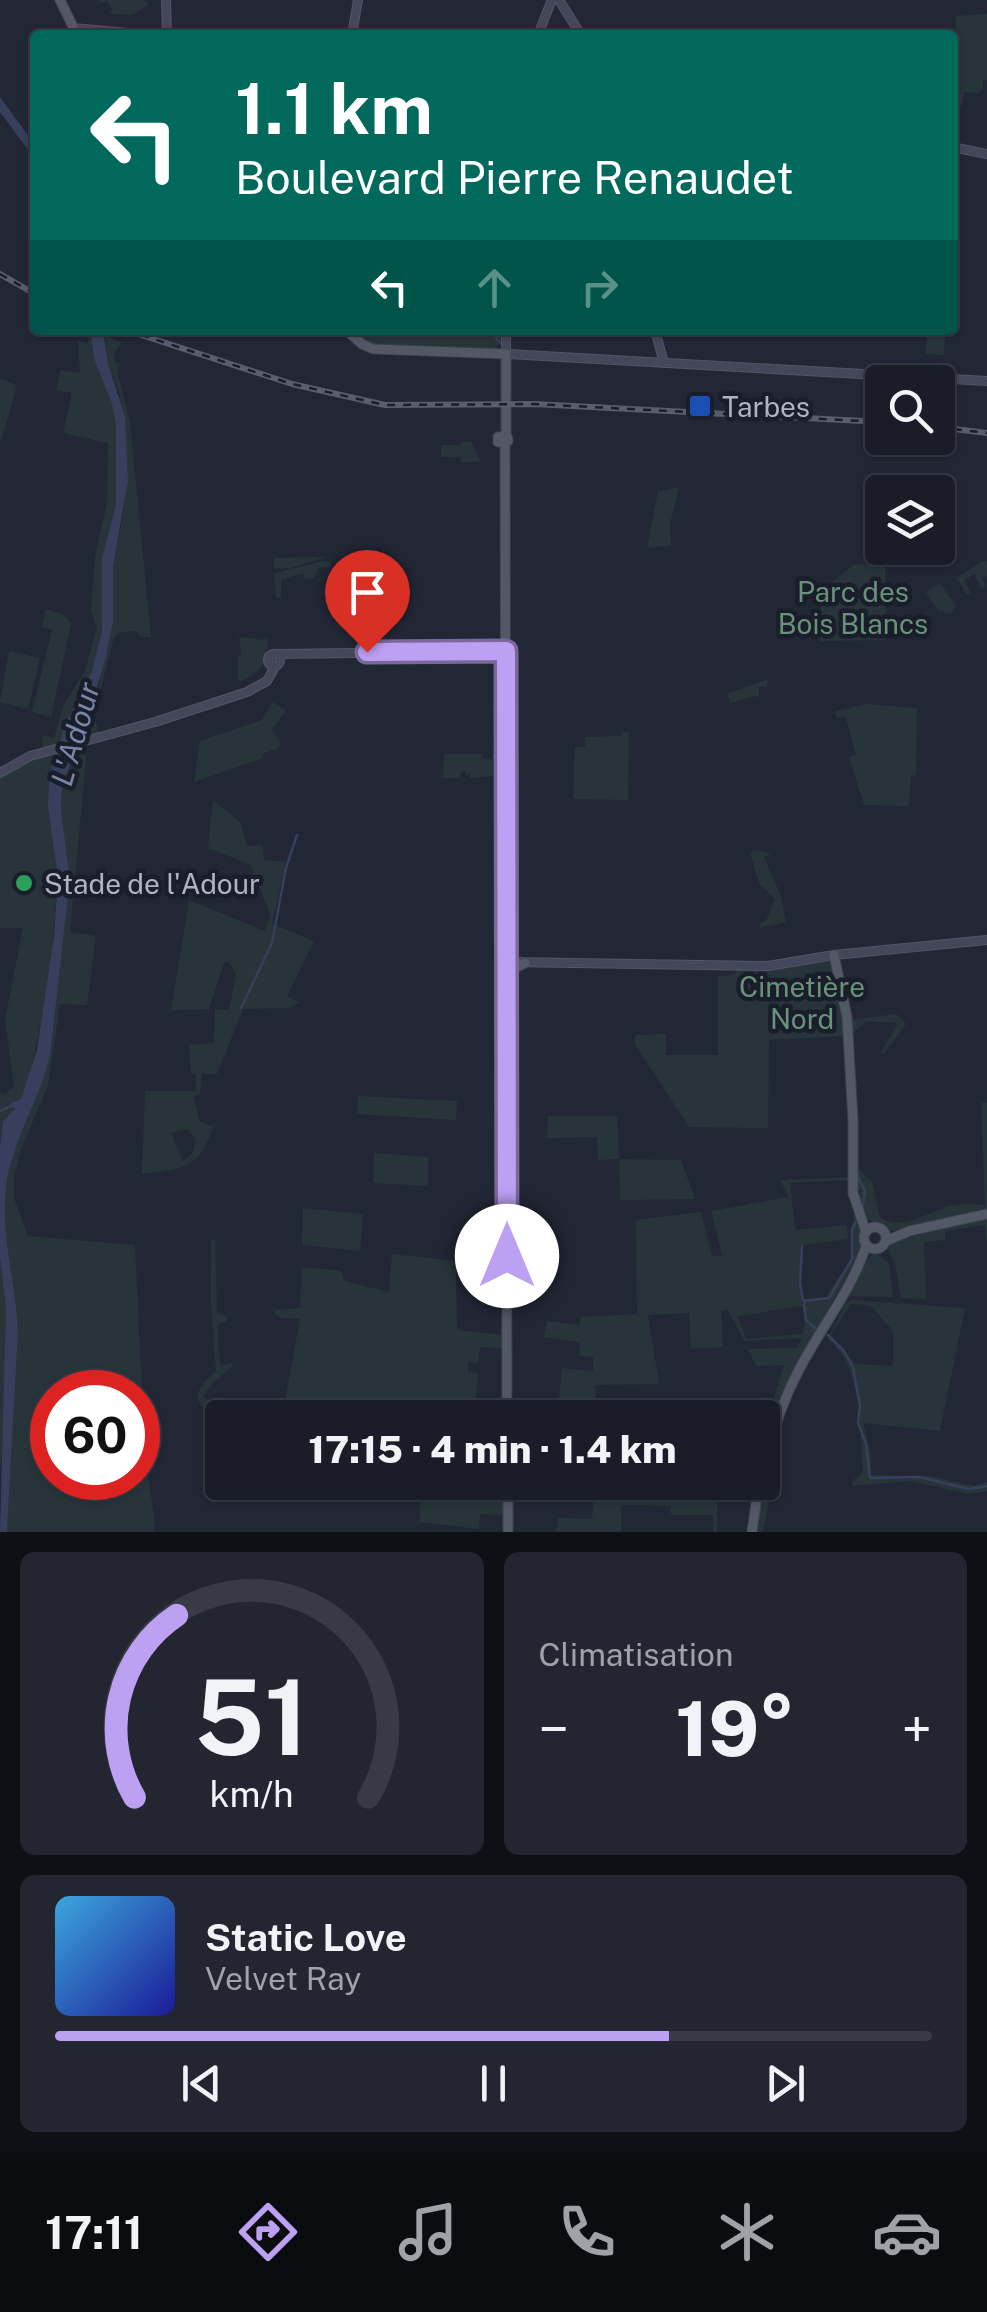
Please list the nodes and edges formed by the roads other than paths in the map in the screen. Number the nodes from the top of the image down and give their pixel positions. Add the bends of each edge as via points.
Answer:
1 (60, 0) edge
2 (166, 0) edge
3 (358, 0) edge
4 (552, 1) edge
5 (74, 30) edge
6 (167, 30) edge
7 (353, 30) edge
8 (540, 30) edge
9 (574, 30) edge
10 (958, 148) edge
11 (987, 154) edge
12 (352, 335) edge
13 (506, 335) edge
14 (656, 335) edge
15 (506, 354) junction
16 (664, 363) junction
17 (983, 381) edge
18 (506, 651) junction
19 (0, 774) edge
20 (987, 940) edge
21 (834, 955) junction
22 (508, 962) junction
23 (525, 964) junction
24 (507, 1020) junction
25 (987, 1214) edge
26 (869, 1229) junction
27 (885, 1236) junction
28 (870, 1248) junction
29 (508, 1400) edge
30 (780, 1413) edge
31 (508, 1500) edge
32 (756, 1500) edge
33 (508, 1532) edge
34 (752, 1532) edge

1 - 5 main road
2 - 6 main road
3 - 7 main road
4 - 8 main road
4 - 9 main road
10 - 11 main road
12 - 15 main road via 373,349
13 - 15 main road
14 - 16 main road
15 - 16 main road
15 - 18 main road
16 - 17 main road
18 - 19 main road via 291,652 248,692 30,756
18 - 22 main road
20 - 21 main road
21 - 23 main road via 768,966
21 - 26 main road via 845,999 853,1193
22 - 23 main road
22 - 24 main road
23 - 24 main road via 512,972
24 - 29 main road
25 - 27 main road
26 - 27 main road
26 - 28 main road via 864,1239
27 - 28 main road via 882,1248
28 - 30 main road
31 - 33 main road
32 - 34 main road

